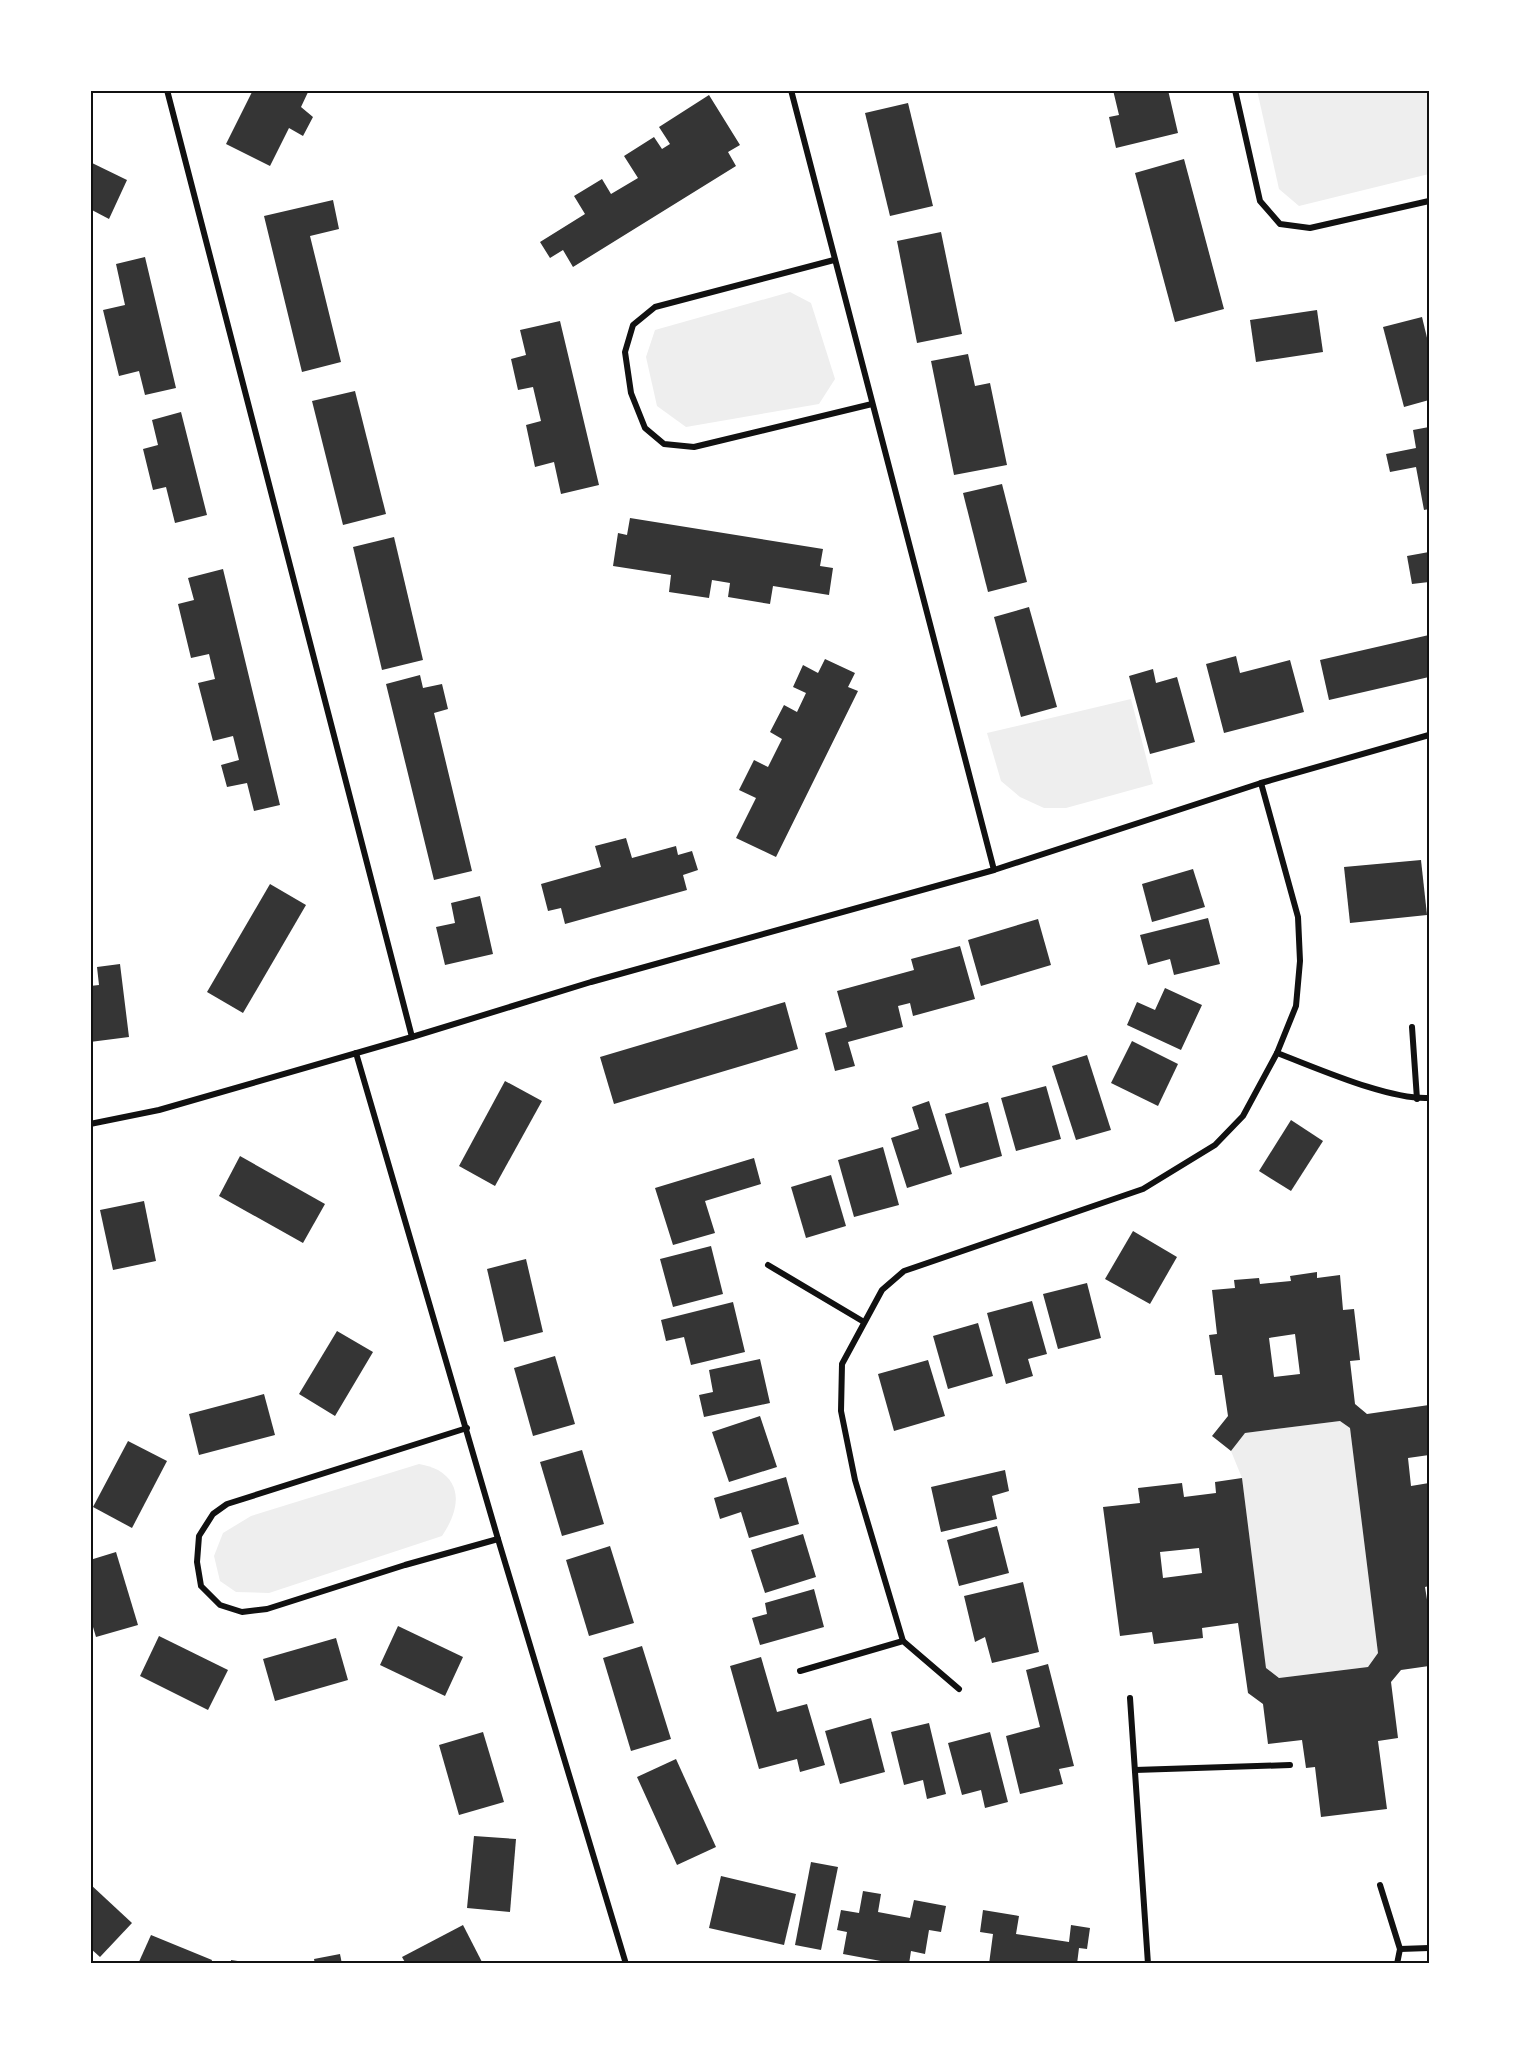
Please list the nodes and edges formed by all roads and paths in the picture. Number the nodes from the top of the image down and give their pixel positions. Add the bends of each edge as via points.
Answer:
1 (167, 90) edge
2 (791, 90) edge
3 (1235, 90) edge
4 (1429, 201) edge
5 (834, 260) junction
6 (872, 404) junction
7 (1429, 735) edge
8 (1261, 783) junction
9 (994, 870) junction
10 (1412, 1027) dead end
11 (412, 1037) junction
12 (356, 1053) junction
13 (1277, 1053) junction
14 (1417, 1098) junction
15 (1429, 1098) edge
16 (90, 1124) edge
17 (768, 1264) dead end
18 (864, 1322) junction
19 (467, 1428) junction
20 (498, 1539) junction
21 (903, 1641) junction
22 (800, 1671) dead end
23 (959, 1689) dead end
24 (1130, 1698) dead end
25 (1290, 1765) dead end
26 (1135, 1770) junction
27 (1380, 1885) dead end
28 (1429, 1948) edge
29 (1400, 1949) junction
30 (626, 1964) edge
31 (1148, 1964) edge
32 (1397, 1964) edge

1 - 11 street
2 - 5 street
3 - 4 street via 1260,201 1280,224 1310,228
5 - 6 street
5 - 6 street via 655,308 633,325 625,352 632,393 645,428 664,444 694,447
6 - 9 street
7 - 8 street
8 - 9 street
8 - 13 street via 1298,917 1296,1005
9 - 11 street via 591,982
10 - 14 street
11 - 12 street
12 - 16 street via 159,1110
12 - 19 street
13 - 14 street via 1365,1085
13 - 18 street via 1243,1116 1215,1145 1143,1189 904,1271 882,1290
14 - 15 street
17 - 18 street
18 - 21 street via 842,1364 841,1411 855,1480
19 - 20 street
19 - 20 street via 227,1504 213,1514 199,1536 196,1562 201,1586 220,1605 242,1612 267,1609
20 - 30 street
21 - 22 street
21 - 23 street
24 - 26 street
25 - 26 street
26 - 31 street
27 - 29 street
28 - 29 street
29 - 32 street

